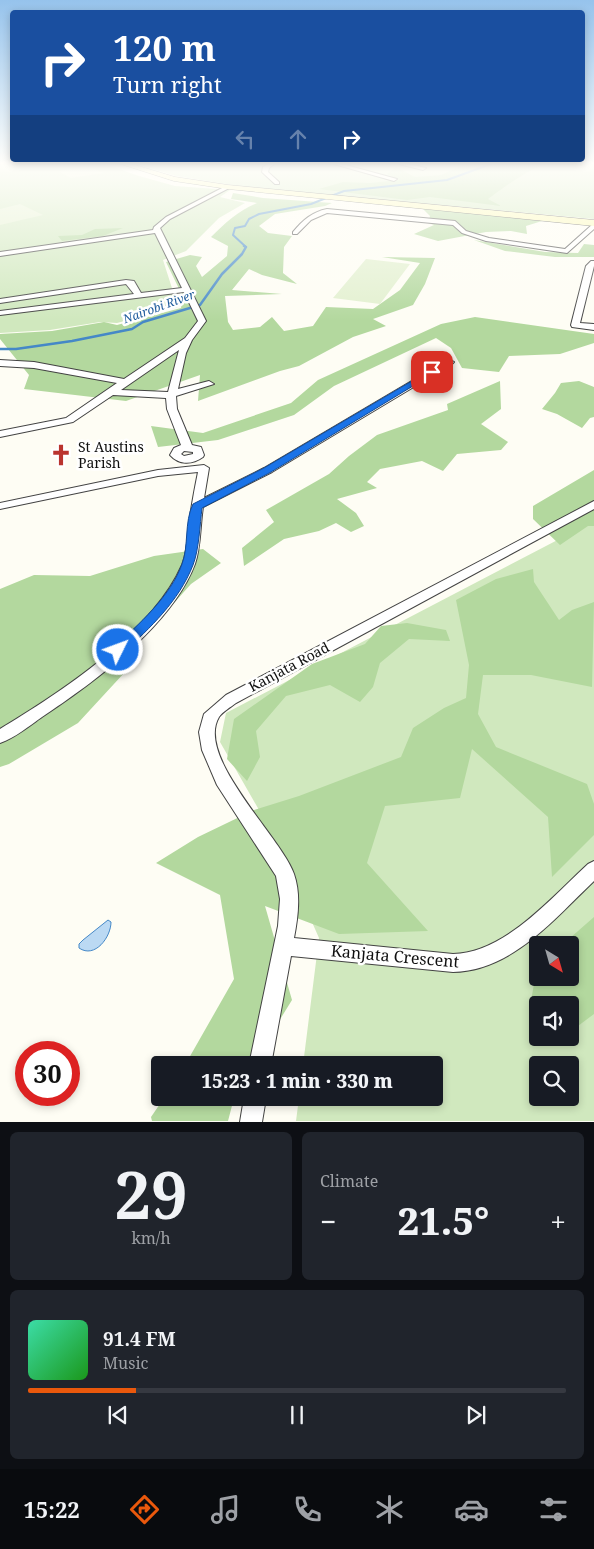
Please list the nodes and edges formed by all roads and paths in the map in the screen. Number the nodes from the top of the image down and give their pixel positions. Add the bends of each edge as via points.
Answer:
1 (171, 216) edge
2 (314, 216) edge
3 (349, 216) edge
4 (390, 216) edge
5 (519, 216) edge
6 (351, 221) dead end
7 (594, 224) edge
8 (157, 231) junction
9 (295, 233) dead end
10 (0, 254) edge
11 (594, 264) edge
12 (185, 290) junction
13 (138, 296) junction
14 (0, 301) edge
15 (0, 312) edge
16 (594, 327) edge
17 (188, 340) junction
18 (0, 362) edge
19 (449, 362) dead end
20 (126, 382) junction
21 (209, 384) dead end
22 (112, 392) junction
23 (172, 394) junction
24 (0, 434) edge
25 (204, 468) junction
26 (594, 504) edge
27 (0, 506) edge
28 (197, 506) junction
29 (0, 737) edge
30 (594, 869) edge
31 (283, 946) junction
32 (262, 1056) edge
33 (254, 1106) edge
34 (251, 1122) edge

1 - 8 street via 157,226
2 - 9 street
3 - 6 street
4 - 7 street via 455,223 464,232 488,240 567,251
5 - 7 main road
8 - 10 street
8 - 12 street
11 - 16 street via 590,266 575,325
12 - 13 street
12 - 17 street via 202,322
13 - 14 street via 131,283 126,282
13 - 15 street
17 - 20 street
17 - 23 street
18 - 20 street
19 - 28 street via 268,470
20 - 22 street
21 - 23 street
22 - 23 street
22 - 24 street via 69,420
23 - 25 street via 172,409 186,448 178,450 176,455 181,459 191,459
25 - 27 street via 158,473
25 - 28 street
26 - 31 street, Kanjata Road via 231,698 212,714 208,732 210,750 223,780 285,874 288,910
28 - 29 street via 188,564 169,598 152,618 90,674 40,713
30 - 31 street, Kanjata Crescent via 513,942 485,958 453,963
31 - 32 street, Kanjata Road
33 - 34 street

